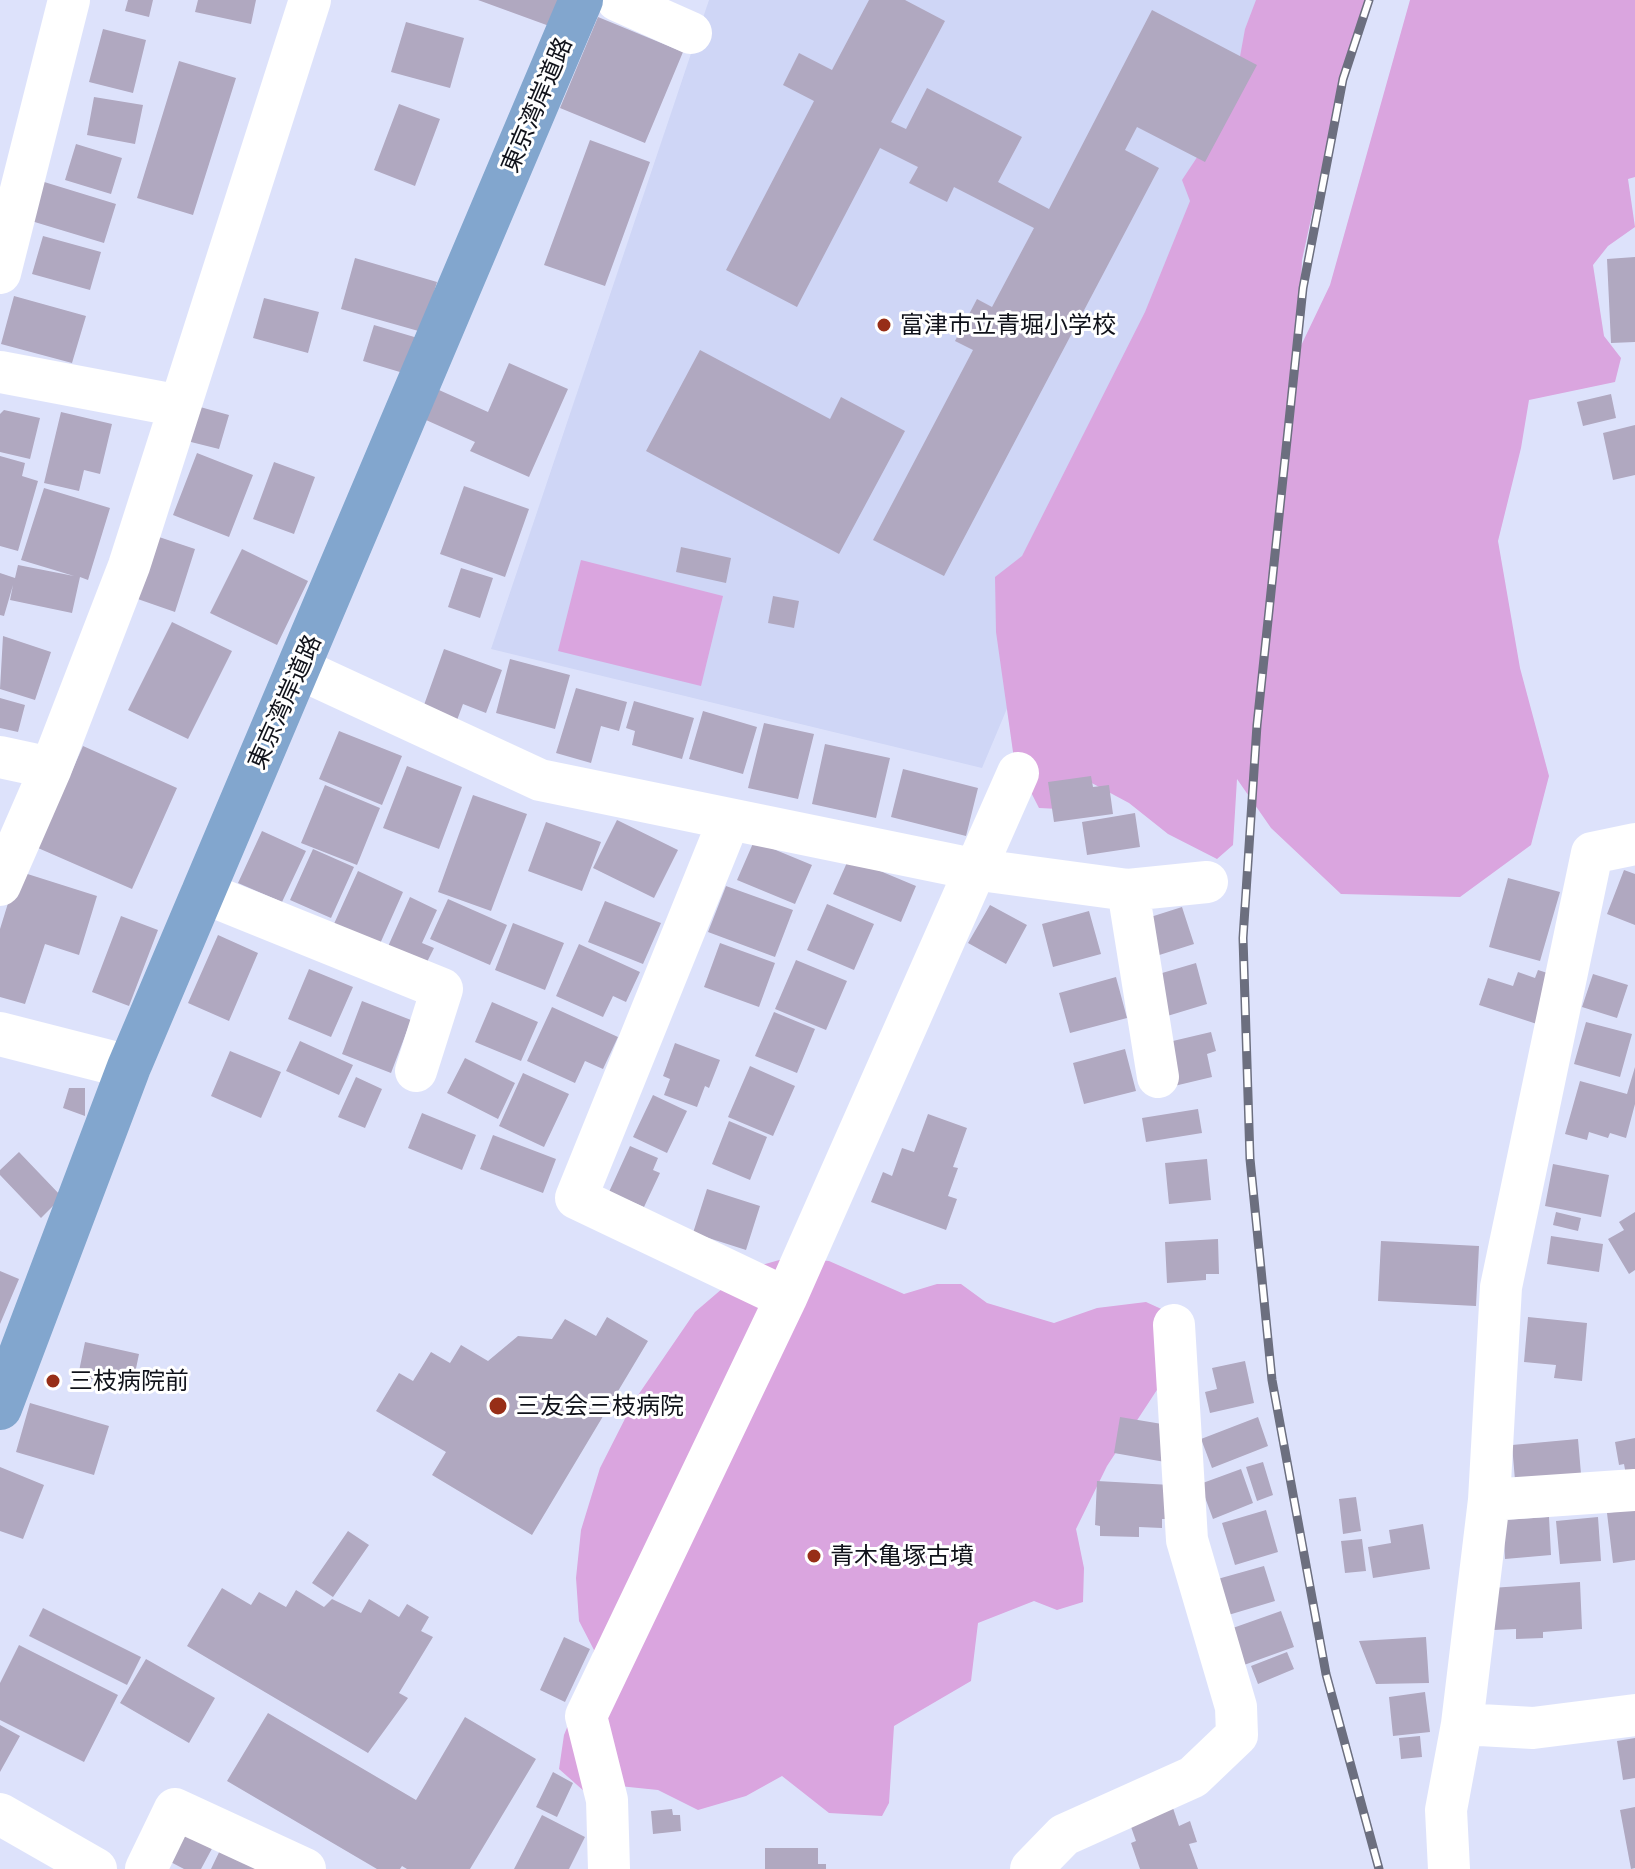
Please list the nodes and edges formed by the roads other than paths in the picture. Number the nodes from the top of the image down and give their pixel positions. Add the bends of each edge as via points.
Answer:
1 (69, 0) edge
2 (310, 0) edge
3 (581, 0) edge
4 (617, 0) edge
5 (691, 33) dead end
6 (0, 273) edge
7 (0, 372) edge
8 (180, 406) junction
9 (300, 669) junction
10 (0, 757) edge
11 (51, 768) junction
12 (1018, 773) dead end
13 (729, 820) junction
14 (1635, 844) edge
15 (973, 869) junction
16 (1207, 882) dead end
17 (0, 885) edge
18 (1128, 890) junction
19 (202, 892) junction
20 (0, 1034) edge
21 (129, 1067) junction
22 (416, 1071) dead end
23 (1158, 1077) dead end
24 (786, 1298) junction
25 (1174, 1325) dead end
26 (0, 1408) edge
27 (1635, 1490) edge
28 (1489, 1500) junction
29 (1635, 1715) edge
30 (1462, 1724) junction
31 (0, 1814) edge
32 (96, 1869) edge
33 (146, 1869) edge
34 (305, 1869) edge
35 (609, 1869) edge
36 (1031, 1869) edge
37 (1449, 1869) edge

1 - 6 street
2 - 8 street
3 - 9 highway, 東京湾岸道路
4 - 5 street
7 - 8 street
8 - 11 street via 129,566
9 - 13 street via 540,780
9 - 19 highway, 東京湾岸道路
10 - 11 street
11 - 17 street
12 - 15 street
13 - 15 street
13 - 24 street via 576,1198
14 - 28 street via 1592,853 1501,1287
15 - 18 street
15 - 24 street
16 - 18 street
18 - 23 street
19 - 21 highway, 東京湾岸道路
19 - 22 street via 442,989
20 - 21 street
21 - 26 highway, 東京湾岸道路
24 - 35 street via 586,1716 607,1800
25 - 36 street via 1187,1540 1236,1707 1237,1735 1193,1777 1064,1835
27 - 28 street
28 - 30 street
29 - 30 street via 1533,1728
30 - 37 street via 1446,1810
31 - 32 street
33 - 34 street via 175,1809

